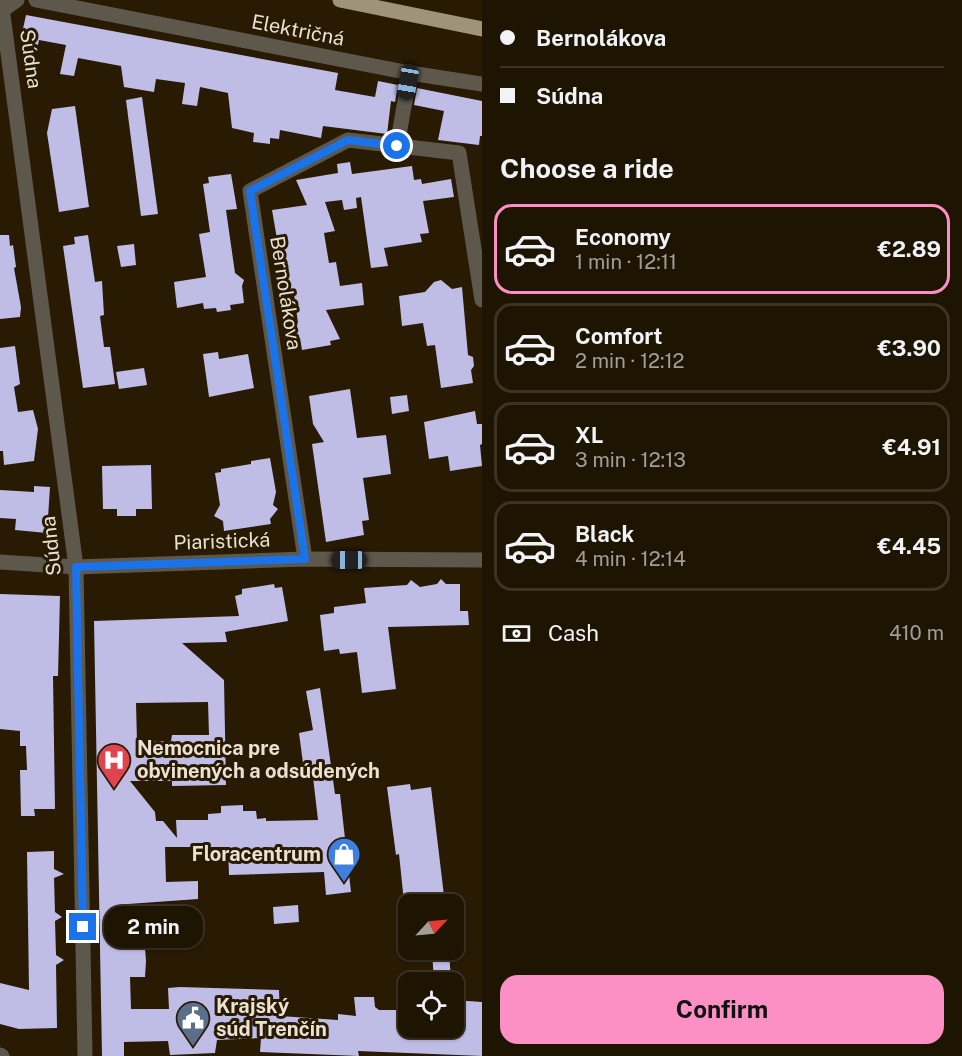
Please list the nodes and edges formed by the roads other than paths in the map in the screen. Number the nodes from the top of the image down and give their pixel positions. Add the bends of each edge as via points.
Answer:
1 (17, 0) edge
2 (36, 0) edge
3 (340, 0) edge
4 (2, 5) edge
5 (482, 29) edge
6 (410, 73) junction
7 (482, 84) edge
8 (397, 146) junction
9 (482, 300) edge
10 (305, 559) junction
11 (482, 560) edge
12 (0, 562) edge
13 (76, 567) junction
14 (85, 1056) edge

1 - 4 street
2 - 6 street, Električná
3 - 5 main road, Električná
4 - 13 street, Súdna
6 - 7 street, Električná
6 - 8 street
8 - 9 street via 459,153
8 - 10 street, Bernolákova via 348,140 250,191
10 - 11 street, Piaristická
10 - 13 street, Piaristická
12 - 13 street, Piaristická
13 - 14 street, Súdna

